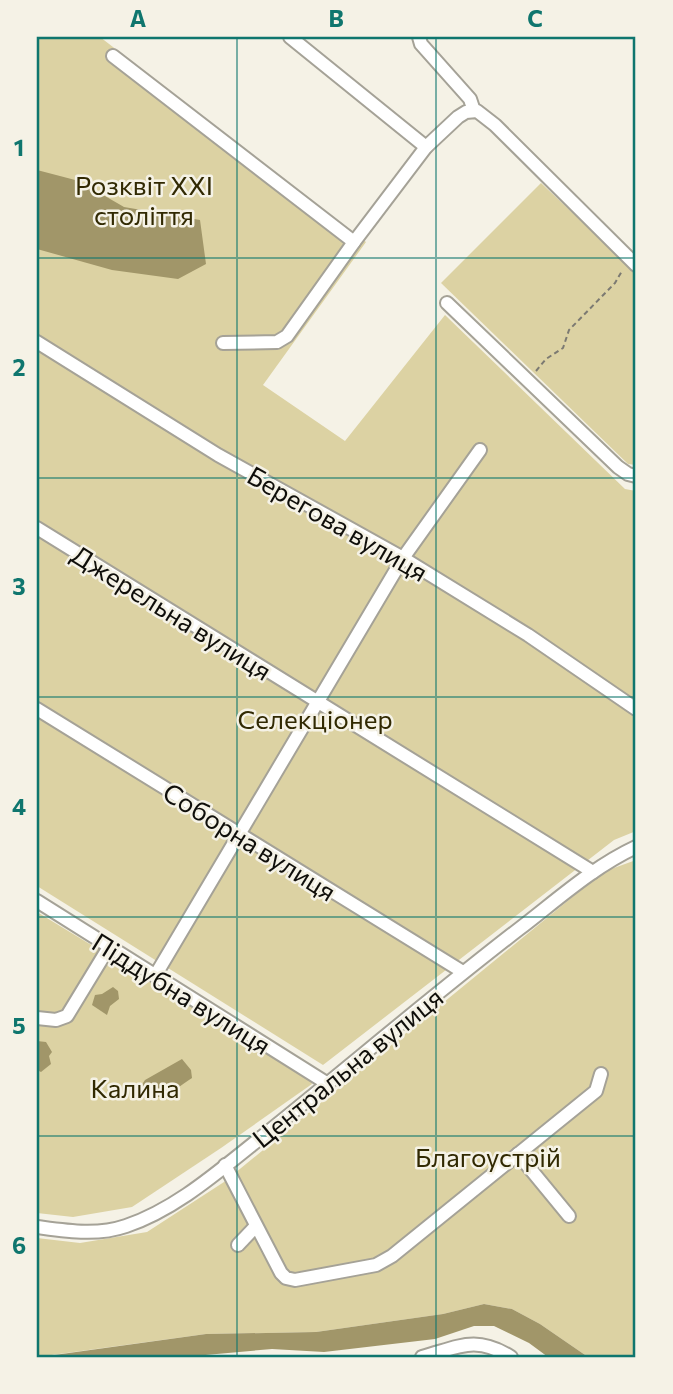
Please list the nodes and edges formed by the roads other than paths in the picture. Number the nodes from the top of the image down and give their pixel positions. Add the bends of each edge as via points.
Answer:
1 (290, 37) edge
2 (419, 37) edge
3 (113, 56) dead end
4 (474, 111) junction
5 (426, 147) junction
6 (354, 242) junction
7 (633, 261) edge
8 (447, 303) dead end
9 (37, 342) edge
10 (223, 343) dead end
11 (480, 450) dead end
12 (636, 476) edge
13 (37, 528) edge
14 (403, 558) junction
15 (318, 702) junction
16 (37, 709) edge
17 (636, 709) edge
18 (239, 834) junction
19 (636, 847) edge
20 (593, 872) junction
21 (37, 901) edge
22 (109, 947) junction
23 (463, 972) junction
24 (155, 976) junction
25 (37, 1018) edge
26 (601, 1074) dead end
27 (328, 1084) junction
28 (517, 1154) junction
29 (225, 1165) junction
30 (569, 1216) dead end
31 (257, 1226) junction
32 (37, 1227) edge
33 (238, 1245) dead end
34 (422, 1357) edge
35 (511, 1357) edge

1 - 5 street
2 - 4 street via 470,99
3 - 6 street
4 - 5 street via 458,117
4 - 7 street via 495,125
5 - 6 street
6 - 10 street via 287,336 277,342
8 - 12 street via 618,467
9 - 14 street, Берегова вулиця via 218,455
11 - 14 street
13 - 15 street, Джерельна вулиця
14 - 15 street
14 - 17 street, Берегова вулиця
15 - 18 street
15 - 20 street, Джерельна вулиця
16 - 18 street, Соборна вулиця
18 - 23 street, Соборна вулиця
18 - 24 street
19 - 20 street, Центральна вулиця
20 - 23 street, Центральна вулиця
21 - 22 street, Піддубна вулиця
22 - 24 street, Піддубна вулиця
22 - 25 street via 67,1016
23 - 27 street, Центральна вулиця
24 - 27 street, Піддубна вулиця
26 - 28 street via 596,1091
27 - 29 street, Центральна вулиця
28 - 30 street
28 - 31 street via 376,1265 286,1278
29 - 31 street
29 - 32 street, Центральна вулиця via 174,1202 123,1227 103,1232
31 - 33 street
34 - 35 street via 484,1344

